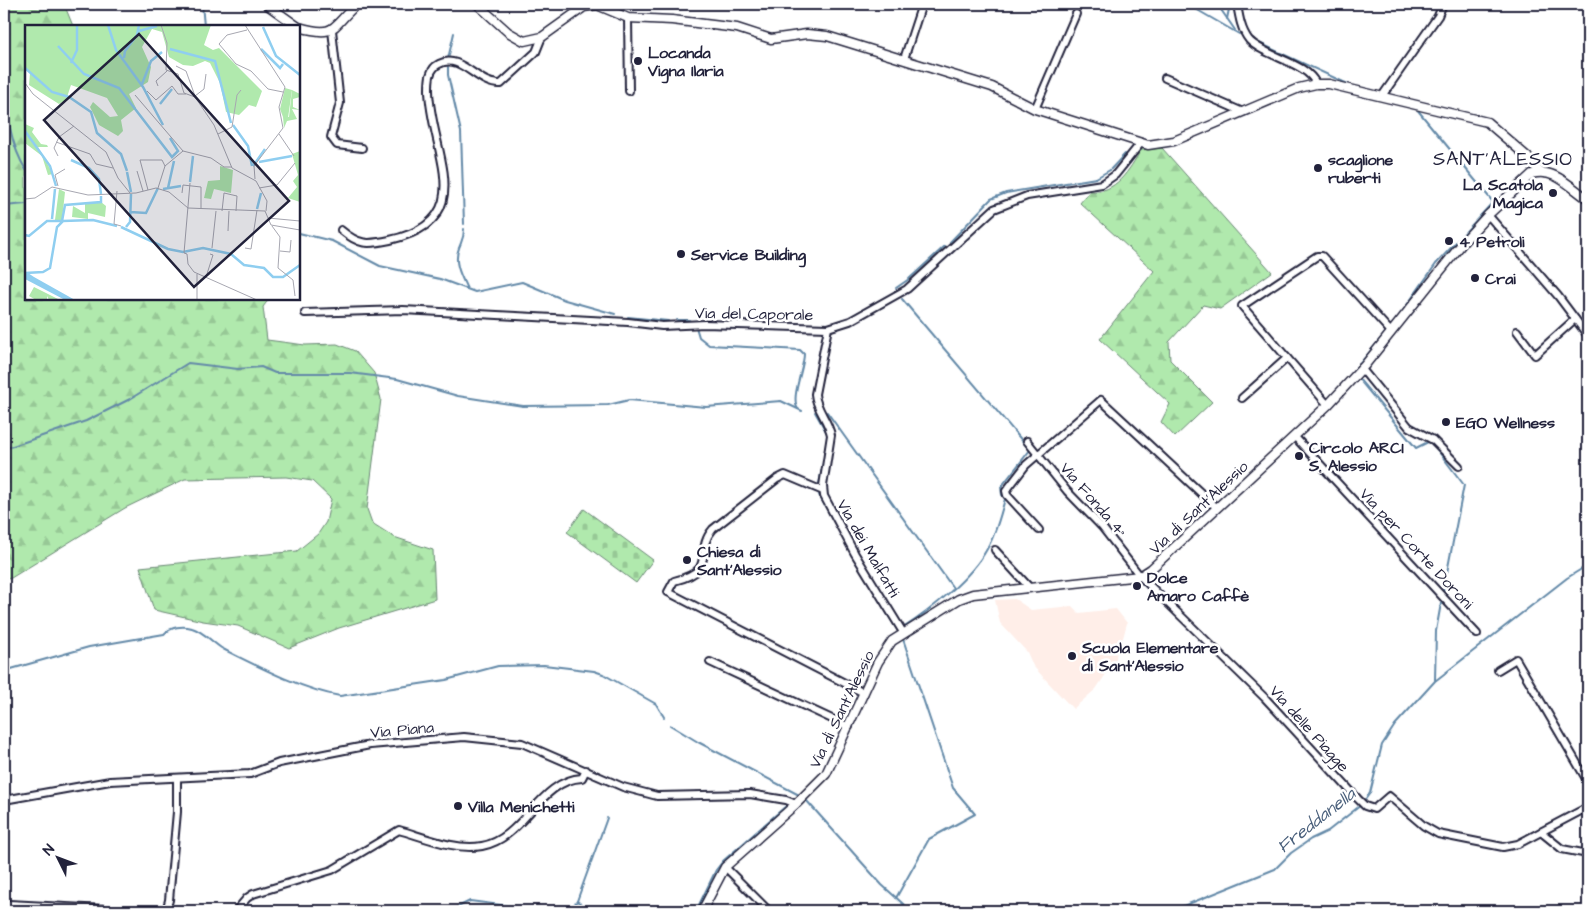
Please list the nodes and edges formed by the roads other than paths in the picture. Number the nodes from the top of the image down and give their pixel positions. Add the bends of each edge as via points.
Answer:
1 (266, 4) edge
2 (357, 4) edge
3 (476, 4) edge
4 (596, 4) edge
5 (922, 4) edge
6 (1237, 4) edge
7 (1443, 4) edge
8 (1076, 14) dead end
9 (628, 18) junction
10 (295, 25) edge
11 (300, 28) edge
12 (332, 30) junction
13 (542, 38) junction
14 (904, 59) junction
15 (1165, 78) dead end
16 (1316, 84) junction
17 (629, 91) dead end
18 (1382, 96) junction
19 (1035, 109) junction
20 (1243, 112) junction
21 (1140, 144) junction
22 (362, 148) dead end
23 (1540, 172) junction
24 (1588, 189) edge
25 (1585, 197) edge
26 (1488, 214) junction
27 (341, 230) dead end
28 (305, 312) dead end
29 (1575, 319) junction
30 (828, 328) junction
31 (1389, 330) junction
32 (1517, 330) dead end
33 (1588, 336) edge
34 (1287, 358) junction
35 (1361, 368) junction
36 (1242, 398) dead end
37 (1328, 405) junction
38 (1295, 438) junction
39 (1026, 441) dead end
40 (1038, 456) junction
41 (1459, 466) dead end
42 (822, 492) junction
43 (1217, 508) junction
44 (1039, 530) dead end
45 (995, 550) dead end
46 (1140, 576) junction
47 (1029, 586) junction
48 (901, 632) junction
49 (1477, 634) dead end
50 (710, 662) dead end
51 (1498, 670) dead end
52 (864, 692) junction
53 (849, 727) junction
54 (586, 770) junction
55 (176, 778) junction
56 (1588, 782) edge
57 (4, 800) edge
58 (796, 804) junction
59 (1588, 807) edge
60 (1541, 832) junction
61 (1588, 854) edge
62 (726, 866) junction
63 (9, 904) dead end
64 (142, 911) edge
65 (166, 911) edge
66 (236, 911) edge
67 (702, 911) edge
68 (769, 911) edge

1 - 10 street
2 - 12 street
3 - 13 street via 508,32 524,41
4 - 9 street
4 - 13 street via 584,7
5 - 14 street
6 - 16 street via 1249,40 1307,73
7 - 18 street
8 - 19 street
9 - 14 street via 737,28 771,39 807,34 826,36
9 - 17 street
11 - 12 street via 320,33
12 - 22 street via 340,103 331,136 337,145
13 - 27 street via 536,52 500,84 493,85 458,63 447,61 438,64 431,72 429,98 446,191 440,209 429,222 399,238 370,243 361,243
14 - 19 street via 992,86
15 - 20 street
16 - 18 street
16 - 20 street
18 - 23 street via 1487,122 1530,159
19 - 21 street
20 - 21 street via 1174,142
21 - 30 street, Via del Caporale via 1115,175 1102,184 1026,196 994,209 907,289 850,321
23 - 25 street via 1552,174
23 - 26 street, Via di Sant'Alessio via 1532,174
24 - 25 street
26 - 29 street
26 - 31 street, Via di Sant'Alessio
28 - 30 street, Via del Caporale via 403,310 662,326 705,324
29 - 32 street via 1535,354
29 - 33 street
30 - 42 street, Via dei Malfatti via 815,394 815,401 831,435
31 - 34 street via 1329,262 1317,256 1242,306
31 - 35 street, Via di Sant'Alessio
34 - 36 street
34 - 37 street
35 - 37 street, Via di Sant'Alessio
35 - 41 street via 1410,427 1433,440
37 - 38 street, Via di Sant'Alessio
38 - 43 street, Via di Sant'Alessio
38 - 49 street, Via per Corte Doroni
39 - 40 street, Via Fonda 4°
40 - 43 street via 1101,400
40 - 44 street via 1026,465 1006,491
40 - 46 street, Via Fonda 4° via 1102,527
42 - 48 street, Via dei Malfatti
42 - 52 street via 792,477 785,475 777,479 713,529 706,540 704,560 696,573 674,581 668,592
43 - 46 street, Via di Sant'Alessio
45 - 47 street
46 - 47 street, Via di Sant'Alessio
46 - 60 street, Via delle Piagge via 1265,698 1365,806 1374,809 1390,796 1438,834 1503,847 1518,844
47 - 48 street, Via di Sant'Alessio via 967,595
48 - 52 street, Via di Sant'Alessio via 878,662
50 - 53 street
51 - 56 street via 1516,659
52 - 53 street, Via di Sant'Alessio
53 - 58 street, Via di Sant'Alessio via 826,774
54 - 55 street, Via Piana via 522,743 464,737 370,745 278,763 250,774
54 - 58 street, Via Piana via 623,787 657,796 750,794
54 - 66 street via 582,778 562,782 517,825 484,846 449,843 399,830 332,870 253,894
55 - 57 street, Via Piana via 110,780
55 - 65 street via 177,812
58 - 62 street, Via di Sant'Alessio
59 - 60 street, Via delle Piagge
60 - 61 street via 1562,849
62 - 67 street, Via di Sant'Alessio
62 - 68 street
63 - 64 street

